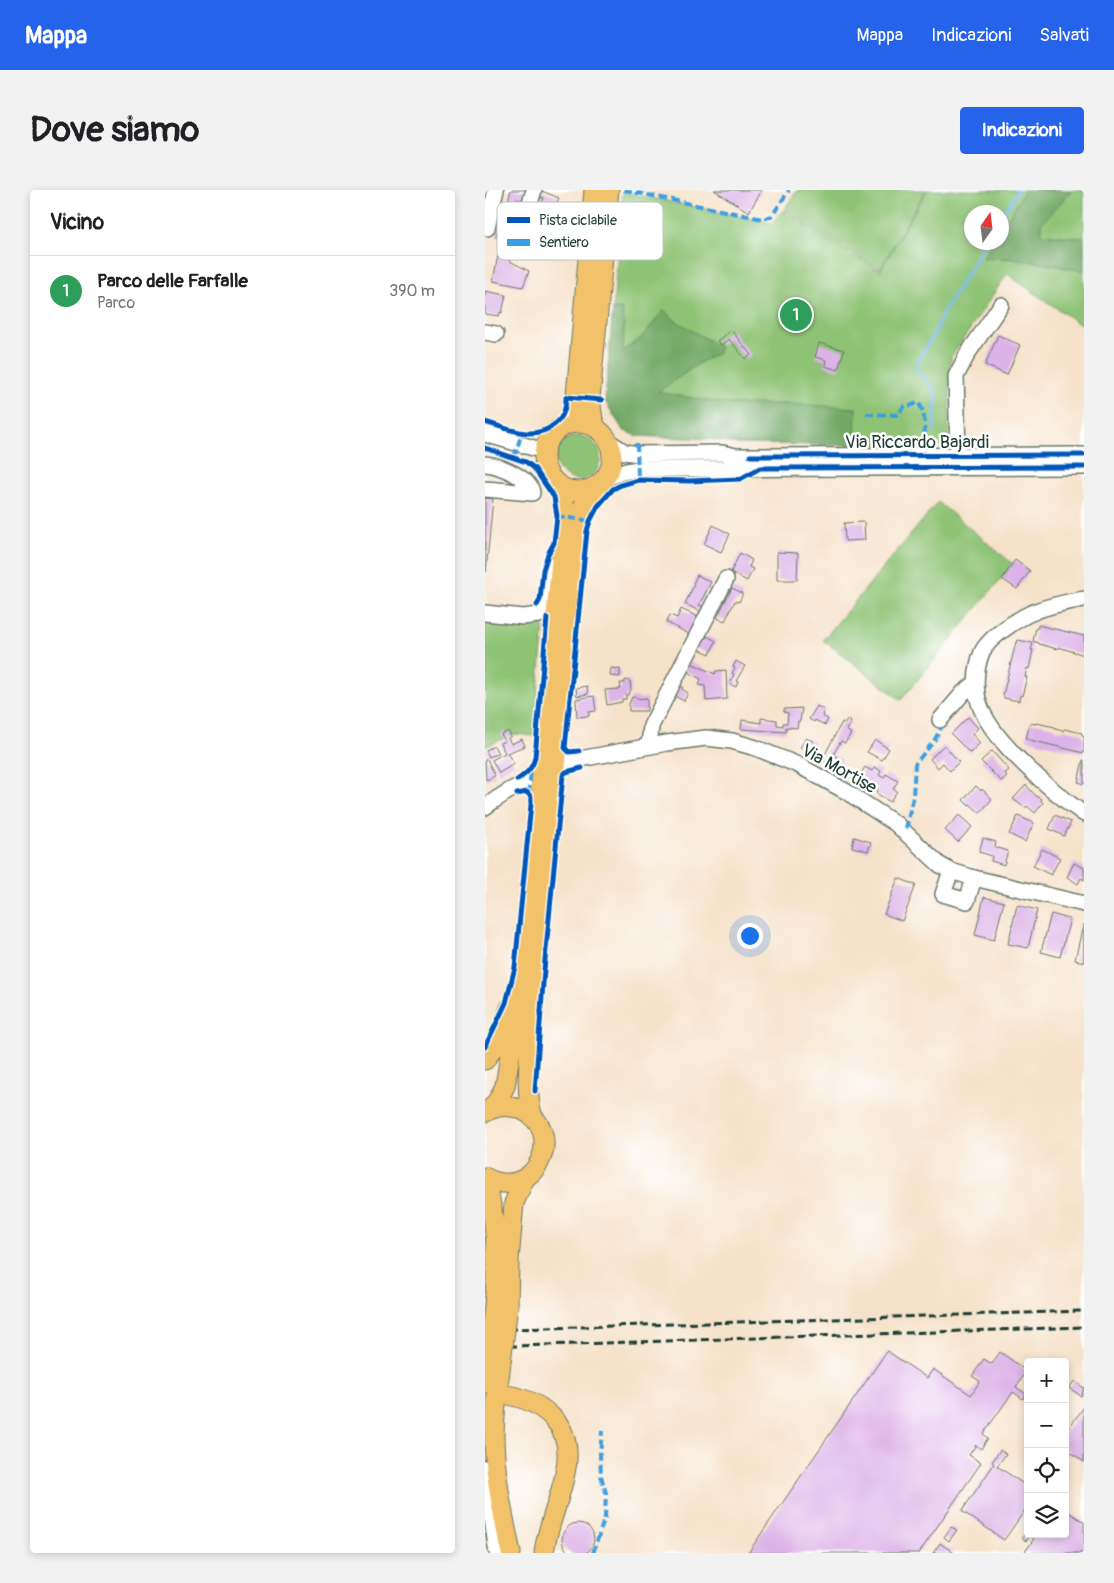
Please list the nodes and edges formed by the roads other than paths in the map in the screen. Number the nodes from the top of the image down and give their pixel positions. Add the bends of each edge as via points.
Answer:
1 (496, 190) edge
2 (534, 190) edge
3 (530, 202) edge
4 (487, 228) dead end
5 (588, 260) edge
6 (603, 260) edge
7 (1001, 305) dead end
8 (562, 427) junction
9 (485, 434) edge
10 (603, 435) junction
11 (544, 450) junction
12 (958, 455) junction
13 (1084, 455) edge
14 (485, 464) edge
15 (1084, 467) edge
16 (554, 482) junction
17 (601, 483) junction
18 (485, 488) edge
19 (560, 559) junction
20 (726, 579) dead end
21 (1084, 599) edge
22 (485, 614) edge
23 (976, 683) junction
24 (940, 720) dead end
25 (649, 746) junction
26 (556, 761) junction
27 (540, 782) junction
28 (485, 807) edge
29 (1084, 814) edge
30 (951, 870) junction
31 (974, 878) junction
32 (1084, 904) edge
33 (523, 974) junction
34 (485, 1060) edge
35 (488, 1111) edge
36 (533, 1118) junction
37 (485, 1177) edge
38 (525, 1178) junction
39 (485, 1181) edge
40 (485, 1236) edge
41 (495, 1264) junction
42 (501, 1306) junction
43 (494, 1361) junction
44 (485, 1383) edge
45 (507, 1395) dead end
46 (485, 1468) edge
47 (497, 1553) edge
48 (509, 1553) edge
49 (544, 1553) edge

1 - 4 street
2 - 3 street
5 - 8 main road via 575,407 570,420
6 - 10 main road via 590,399 593,420
7 - 12 street via 968,353 957,376
8 - 10 main road via 586,424
8 - 11 main road via 551,436
9 - 11 street
10 - 12 street, Via Riccardo Bajardi via 625,452 638,454
10 - 17 main road via 611,449 611,466
11 - 16 main road via 545,467
12 - 13 street, Via Riccardo Bajardi
14 - 18 street via 506,469 528,483 533,493
15 - 17 street, Via Riccardo Bajardi via 638,469 614,474
16 - 17 main road via 562,488 581,492
16 - 19 main road via 565,507
17 - 26 main road via 584,505 579,520
19 - 22 street via 550,572 546,606 539,615
19 - 27 main road
20 - 25 street via 651,726
21 - 23 street via 1035,611 990,641 982,652
23 - 24 street
23 - 29 street via 981,708 995,732 1022,762
25 - 26 street, Via Mortise via 569,762
25 - 30 street, Via Mortise via 706,738 732,741 798,765 896,824 940,865
26 - 36 main road via 528,1072 528,1101
27 - 28 street via 520,786
27 - 33 main road
30 - 31 street, Via Mortise
30 - 31 street via 943,894 967,901
31 - 32 street, Via Mortise
33 - 34 main road via 498,1040
33 - 35 main road via 505,1086
35 - 36 main road via 508,1106
36 - 38 main road via 542,1130 544,1148 538,1166
37 - 38 main road via 504,1183
38 - 42 main road via 515,1203
39 - 41 main road via 493,1218
40 - 41 main road
41 - 42 main road
42 - 43 main road, bridge
43 - 44 main road
43 - 48 main road via 496,1466
45 - 49 main road via 547,1411 561,1426 568,1448 567,1469
46 - 47 street

